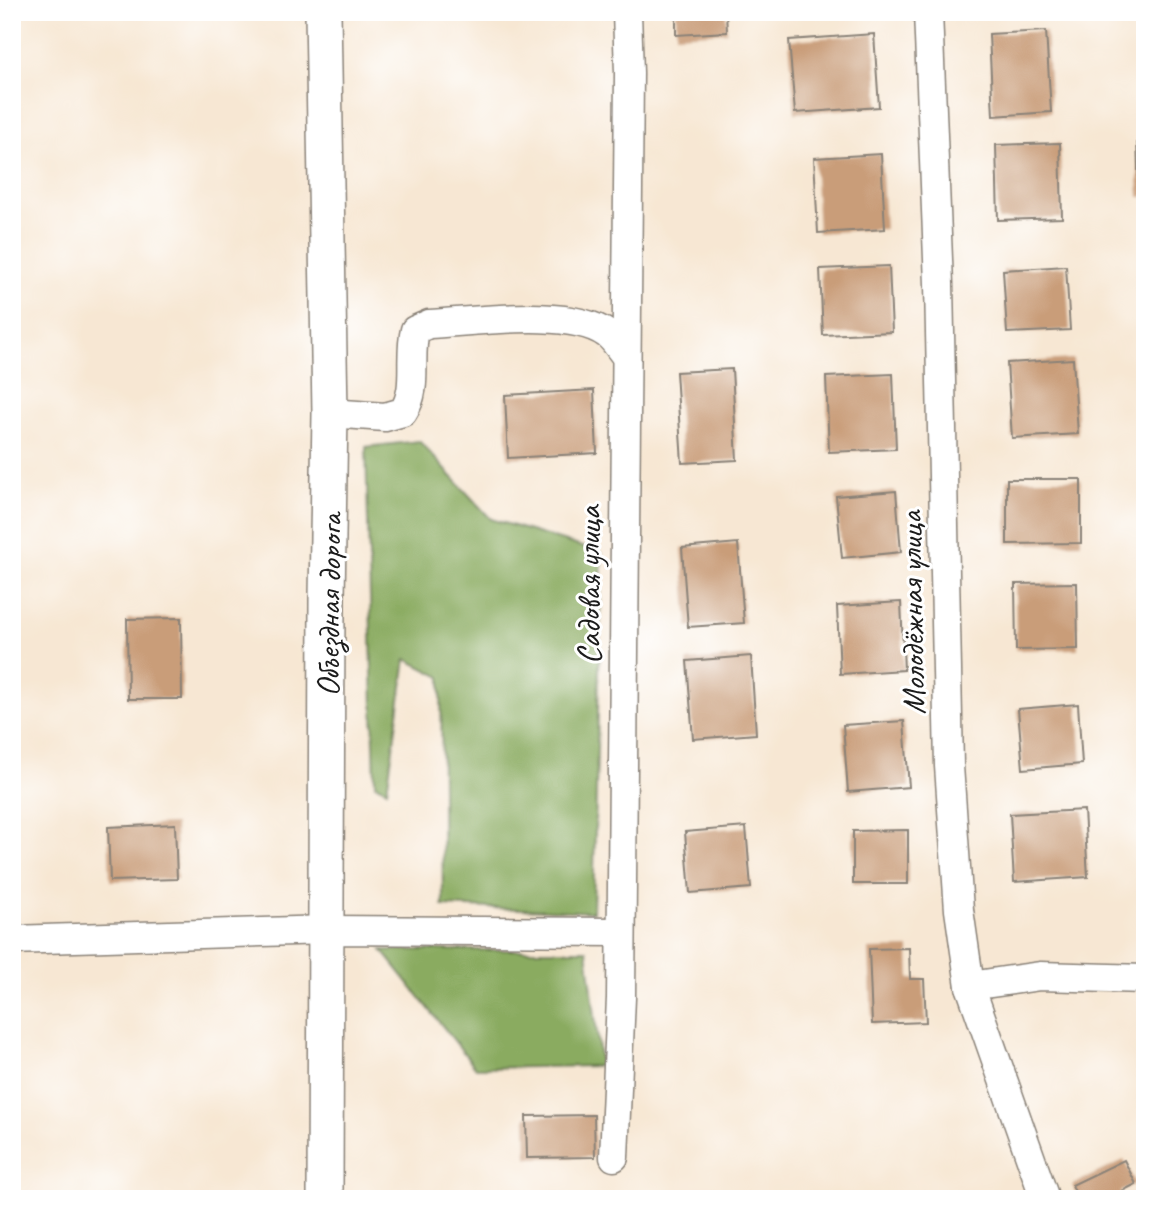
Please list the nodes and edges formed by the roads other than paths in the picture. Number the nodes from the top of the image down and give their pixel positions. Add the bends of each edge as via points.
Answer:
1 (323, 12) edge
2 (626, 12) edge
3 (928, 12) edge
4 (625, 355) junction
5 (330, 413) junction
6 (327, 930) junction
7 (620, 932) junction
8 (12, 940) edge
9 (1145, 979) edge
10 (970, 986) junction
11 (614, 1157) dead end
12 (325, 1199) edge
13 (1045, 1199) edge

1 - 5 main road, Объездная дорога
2 - 4 street, Садовая улица
3 - 10 street, Молодёжная улица via 949,766 959,910
4 - 5 street via 608,334 560,318 429,324 415,330 412,398 403,412 384,417
4 - 7 street, Садовая улица
5 - 6 main road, Объездная дорога
6 - 7 street
6 - 8 street
6 - 12 main road, Объездная дорога
7 - 11 street, Садовая улица
9 - 10 street via 1040,976
10 - 13 street, Молодёжная улица

